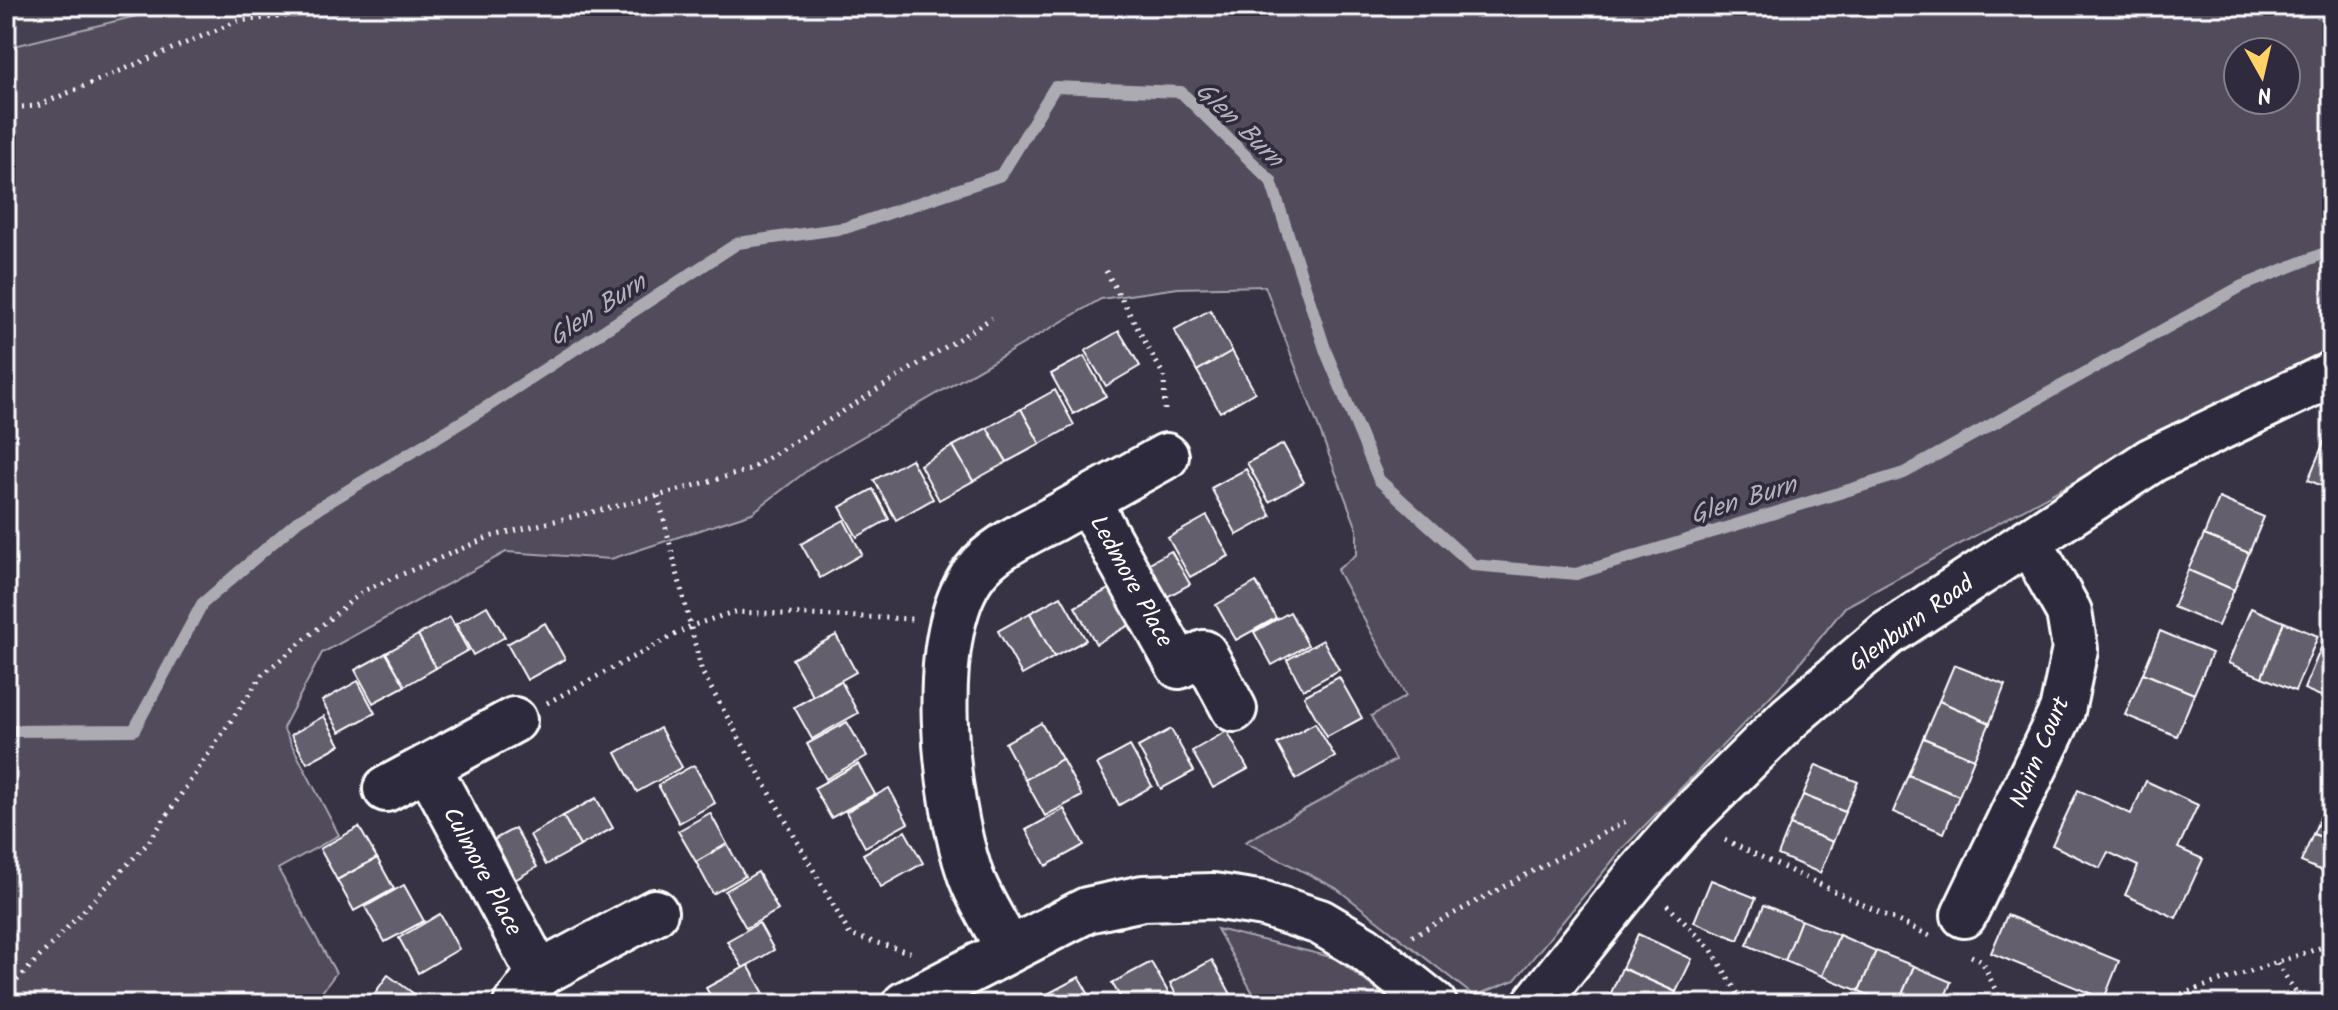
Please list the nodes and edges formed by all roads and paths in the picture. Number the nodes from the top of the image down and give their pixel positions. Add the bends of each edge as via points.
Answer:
1 (380, 6) edge
2 (6, 108) edge
3 (1106, 271) dead end
4 (992, 318) dead end
5 (2332, 374) edge
6 (1166, 456) joint
7 (658, 496) junction
8 (1087, 500) junction
9 (2029, 541) junction
10 (951, 620) junction
11 (691, 626) junction
12 (1234, 709) dead end
13 (514, 720) joint
14 (428, 767) junction
15 (386, 789) dead end
16 (1685, 821) junction
17 (1638, 875) junction
18 (655, 912) dead end
19 (1955, 936) junction
20 (2332, 944) edge
21 (1009, 950) junction
22 (1375, 956) junction
23 (2277, 963) junction
24 (970, 970) junction
25 (528, 989) edge
26 (6, 992) edge
27 (905, 1004) edge
28 (1434, 1004) edge
29 (1535, 1004) edge
30 (1744, 1004) edge
31 (2002, 1004) edge
32 (2151, 1004) edge
33 (2303, 1004) edge

1 - 2 path via 238,21 37,106
3 - 6 path via 1164,376
4 - 7 path via 749,470
5 - 9 street, Glenburn Road via 2152,460
6 - 8 street, Ledmore Place
7 - 11 path
7 - 26 path via 489,537 363,591 262,675 148,843
8 - 10 street, Ledmore Place via 999,549 975,571
8 - 12 street, Ledmore Place via 1179,666 1204,653
9 - 16 street, Glenburn Road via 1887,634 1790,717
9 - 19 street, Nairn Court via 2069,612 2075,649 2062,711
10 - 11 path via 733,612
10 - 21 street, Ledmore Place via 945,717 953,799 971,877
11 - 13 path
11 - 24 path via 702,672 850,935
13 - 14 street
14 - 15 street
14 - 25 street, Culmore Place
16 - 17 street, Glenburn Road
16 - 19 path
16 - 22 path via 1649,809
17 - 29 street, Glenburn Road
17 - 30 path via 1711,949
18 - 25 street, Culmore Place
19 - 31 path via 1982,961
20 - 23 path
21 - 22 street via 1087,910 1143,898 1213,896 1264,904 1320,922
21 - 24 street
22 - 28 street
23 - 32 path
23 - 33 path
24 - 27 street

